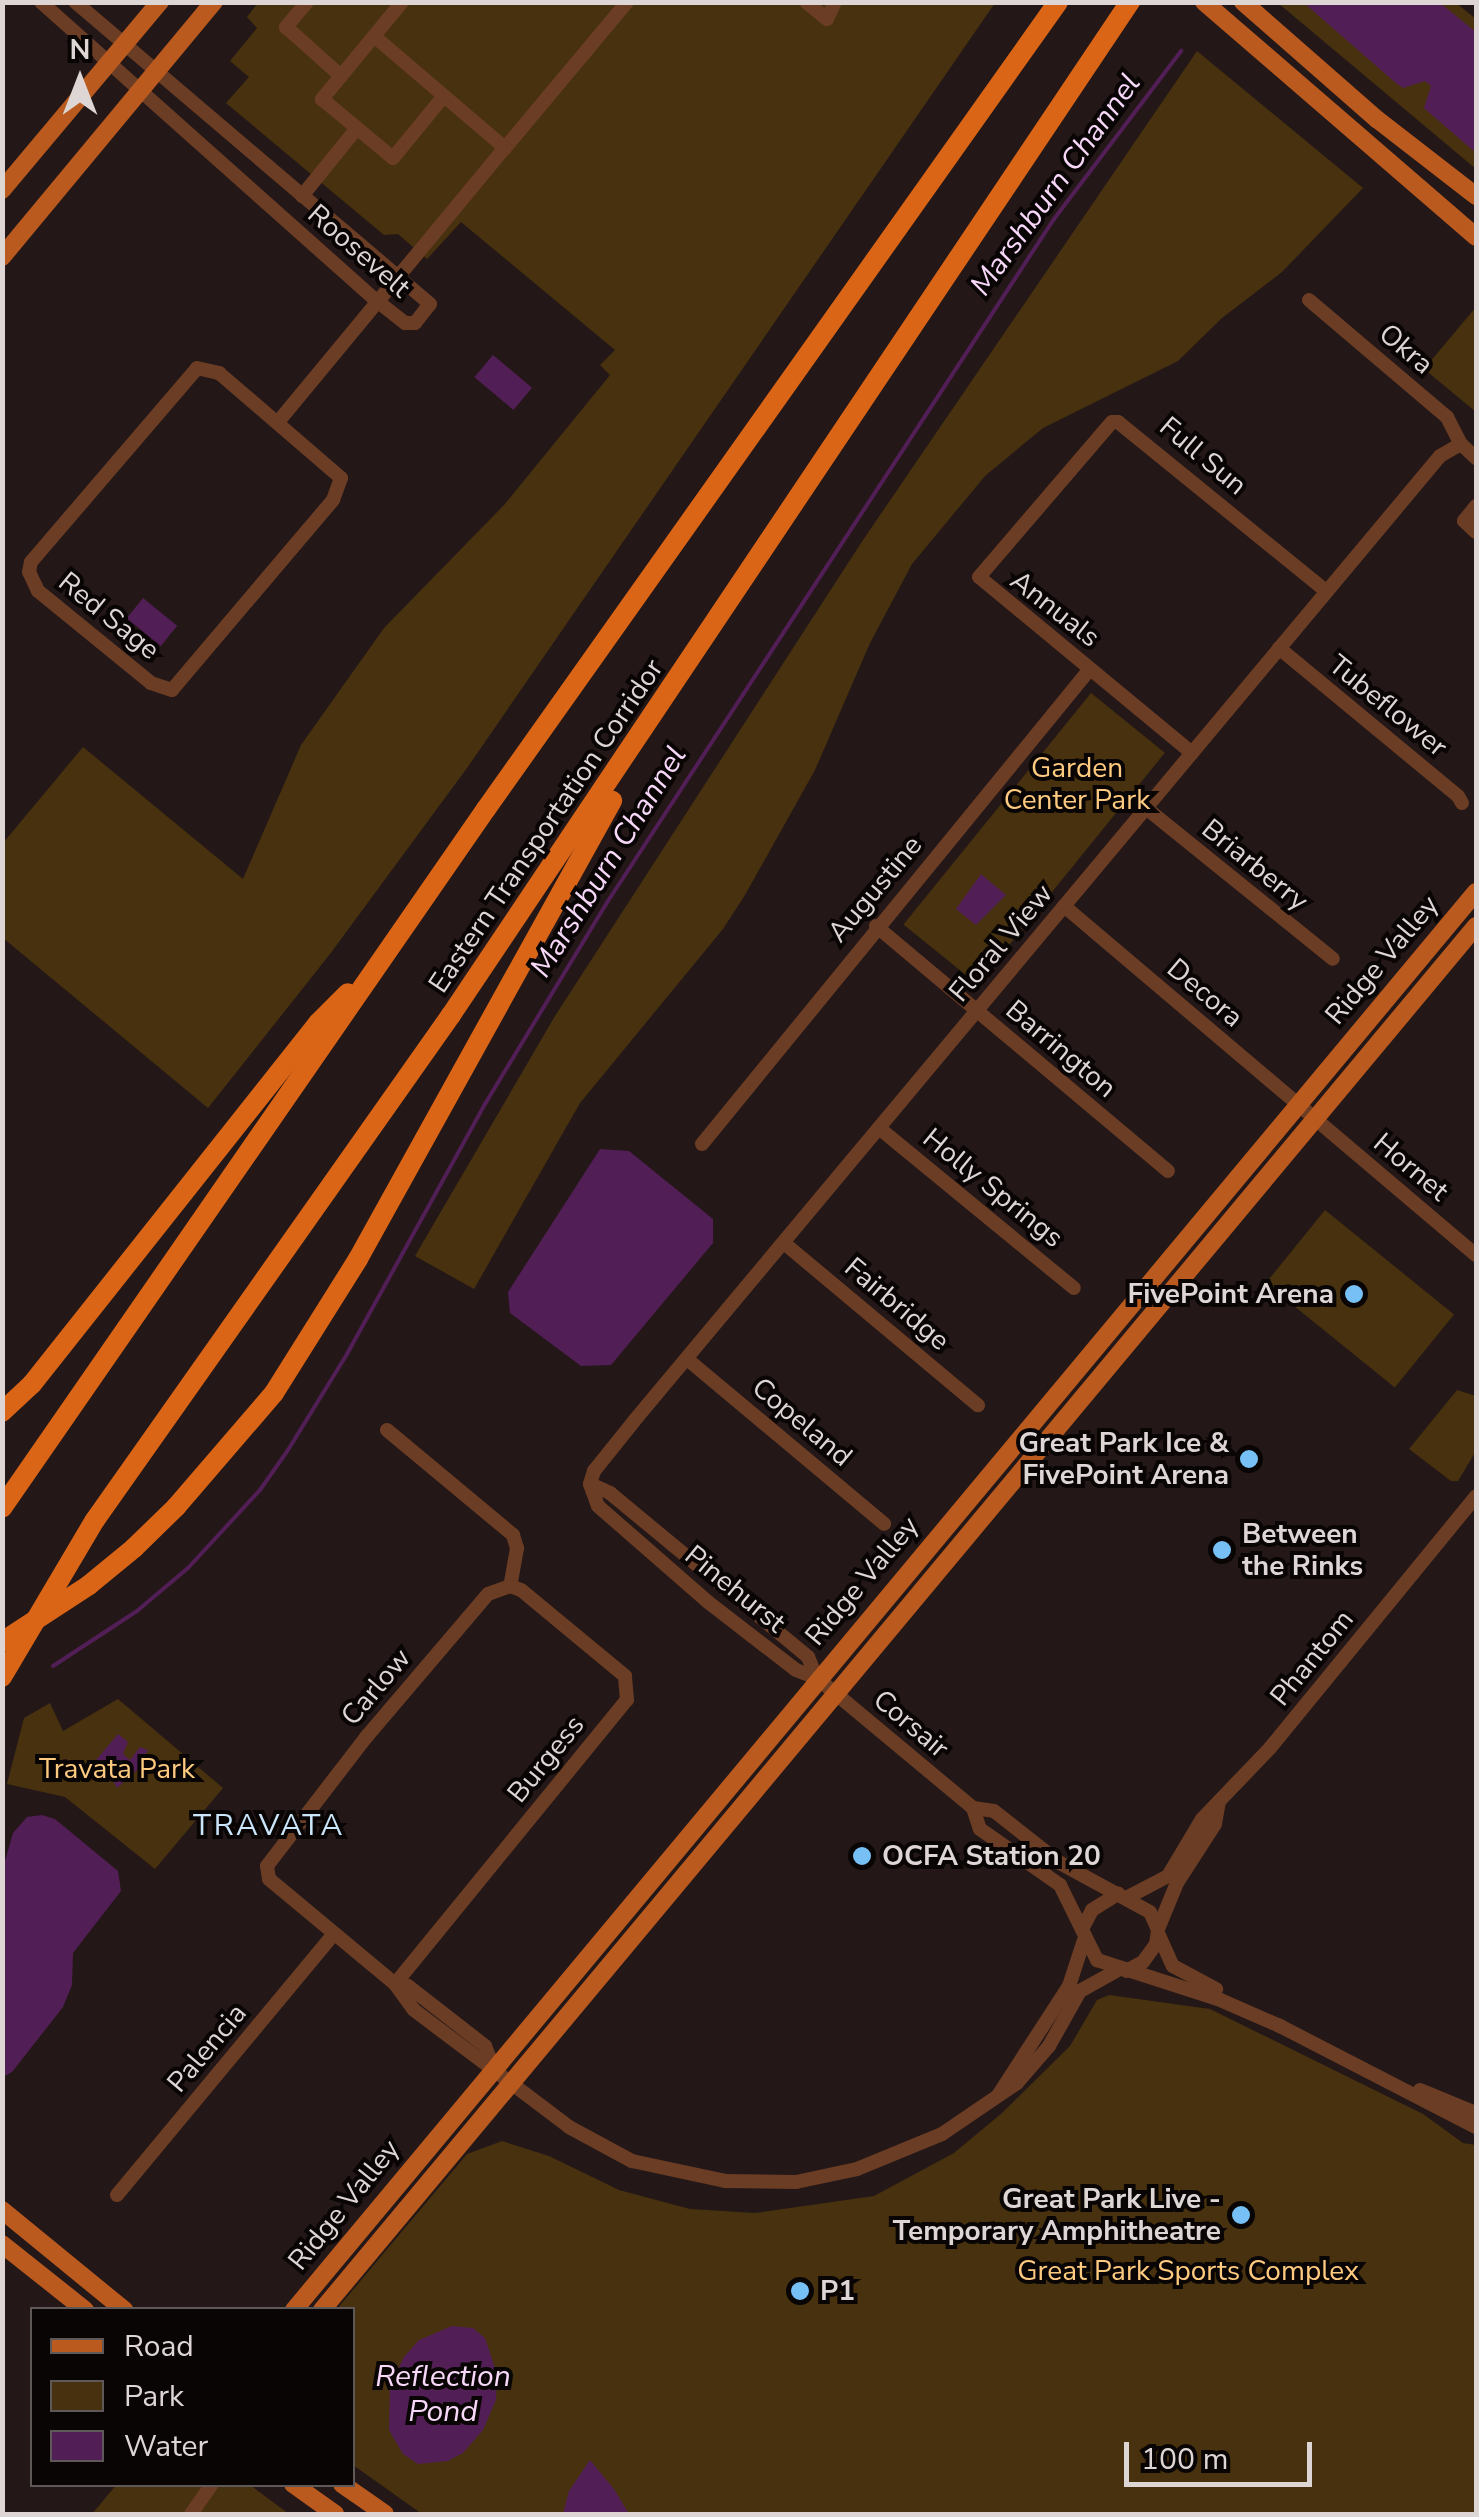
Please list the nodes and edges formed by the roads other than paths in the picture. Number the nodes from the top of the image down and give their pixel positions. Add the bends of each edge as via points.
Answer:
1 (41, 2) edge
2 (75, 2) edge
3 (160, 2) edge
4 (214, 2) edge
5 (307, 2) edge
6 (402, 2) edge
7 (626, 2) edge
8 (806, 2) edge
9 (836, 2) edge
10 (1058, 2) edge
11 (1130, 2) edge
12 (1204, 2) edge
13 (1243, 2) edge
14 (374, 36) junction
15 (124, 44) junction
16 (110, 62) junction
17 (157, 74) junction
18 (341, 76) junction
19 (142, 93) junction
20 (444, 96) junction
21 (357, 128) junction
22 (505, 148) junction
23 (2, 190) edge
24 (302, 196) junction
25 (1476, 196) edge
26 (1476, 237) edge
27 (2, 257) edge
28 (396, 276) junction
29 (1308, 300) dead end
30 (377, 301) junction
31 (278, 422) junction
32 (1462, 444) junction
33 (1476, 458) edge
34 (1054, 489) joint
35 (1476, 506) edge
36 (1476, 532) edge
37 (1327, 592) junction
38 (1279, 648) junction
39 (1090, 669) junction
40 (682, 676) junction
41 (1192, 754) junction
42 (1462, 803) dead end
43 (1146, 808) junction
44 (1476, 892) edge
45 (1064, 906) junction
46 (1454, 916) junction
47 (876, 926) junction
48 (1474, 929) edge
49 (385, 956) junction
50 (1333, 959) dead end
51 (978, 1011) junction
52 (1297, 1104) junction
53 (1313, 1118) junction
54 (879, 1128) junction
55 (702, 1144) dead end
56 (1168, 1170) dead end
57 (784, 1243) junction
58 (1476, 1255) edge
59 (1074, 1288) dead end
60 (686, 1359) junction
61 (978, 1405) dead end
62 (2, 1412) edge
63 (387, 1430) dead end
64 (590, 1484) joint
65 (1476, 1496) edge
66 (2, 1508) edge
67 (884, 1524) dead end
68 (510, 1586) junction
69 (2, 1642) edge
70 (2, 1677) edge
71 (818, 1678) junction
72 (835, 1693) junction
73 (1220, 1800) junction
74 (973, 1808) junction
75 (1123, 1896) junction
76 (1158, 1931) junction
77 (334, 1934) junction
78 (1083, 1934) junction
79 (1122, 1971) junction
80 (395, 1984) junction
81 (1282, 2028) junction
82 (494, 2066) junction
83 (1382, 2078) junction
84 (512, 2081) junction
85 (999, 2094) junction
86 (1476, 2113) edge
87 (1476, 2127) edge
88 (117, 2195) dead end
89 (2, 2210) edge
90 (2, 2244) edge
91 (81, 2307) edge
92 (120, 2307) edge
93 (296, 2307) edge
94 (324, 2307) edge
95 (210, 2487) edge
96 (297, 2487) edge
97 (346, 2487) edge
98 (191, 2514) edge
99 (334, 2514) edge
100 (385, 2514) edge

1 - 16 street, Roosevelt
2 - 15 street, Roosevelt
3 - 15 main road
4 - 17 main road
5 - 18 street via 286,27
6 - 14 street
7 - 22 street
8 - 9 street via 827,19
10 - 49 highway, Eastern Transportation Corridor
11 - 40 highway, Eastern Transportation Corridor
12 - 26 main road
13 - 25 main road
14 - 18 street
14 - 20 street
15 - 16 main road
15 - 17 street, Roosevelt
16 - 19 street, Roosevelt
16 - 23 main road
17 - 19 main road
17 - 24 street, Roosevelt
18 - 21 street via 322,99
19 - 27 main road
19 - 30 street, Roosevelt
20 - 21 street via 393,158
20 - 22 street
21 - 24 street
22 - 28 street
24 - 28 street, Roosevelt
28 - 30 street
28 - 30 street, Roosevelt via 430,304 405,324
29 - 32 street, Okra via 1447,416
30 - 31 street
31 - 31 street, Red Sage via 330,464 341,478 340,491 172,690 152,684 30,582 31,562 196,368 219,373
32 - 33 street, Okra
32 - 37 street, Floral View via 1440,456
34 - 37 street, Full Sun via 1112,422 1126,425
34 - 39 street, Annuals via 979,581
35 - 36 street via 1464,522
37 - 38 street, Floral View
38 - 41 street, Floral View
38 - 42 street, Tubeflower
39 - 41 street, Annuals
39 - 47 street, Augustine
40 - 69 highway via 308,1342 244,1429 163,1520 89,1585
40 - 70 highway, Eastern Transportation Corridor via 95,1520
41 - 43 street, Floral View
43 - 45 street, Floral View
43 - 50 street, Briarberry
44 - 46 main road, Ridge Valley
45 - 51 street, Floral View
45 - 52 street, Decora
46 - 48 street
46 - 52 main road, Ridge Valley
47 - 51 street, Barrington
47 - 55 street, Augustine
48 - 53 main road, Ridge Valley
49 - 62 highway via 318,1023 32,1384
49 - 66 highway, Eastern Transportation Corridor
51 - 54 street, Floral View
51 - 56 street, Barrington
52 - 53 street, Decora
52 - 71 main road, Ridge Valley
53 - 58 street, Hornet
53 - 72 main road, Ridge Valley
54 - 57 street, Floral View
54 - 59 street, Holly Springs
57 - 60 street, Floral View
57 - 61 street, Fairbridge
60 - 64 street, Floral View
60 - 67 street, Copeland
63 - 68 street via 513,1535
64 - 71 street, Pinehurst via 598,1506 694,1590 794,1668
65 - 73 street, Phantom
68 - 77 street, Carlow via 488,1594 273,1852 269,1879
68 - 80 street, Burgess via 625,1676 628,1700
71 - 72 street, Corsair
71 - 82 main road, Ridge Valley
72 - 74 street, Corsair
72 - 84 main road, Ridge Valley
73 - 75 street, Phantom via 1168,1876
73 - 76 street, Phantom via 1215,1824 1177,1883
74 - 75 street, Corsair via 994,1811 1060,1863
74 - 78 street, Corsair via 980,1829 1065,1890
75 - 76 street via 1150,1912
75 - 78 street via 1092,1910
76 - 79 street via 1151,1954
76 - 81 street via 1173,1966
77 - 80 street, Carlow
77 - 88 street, Palencia
78 - 79 street via 1097,1960
78 - 85 street via 1069,1986
79 - 81 street via 1166,1980
79 - 85 street via 1080,1992 1042,2056
80 - 82 street, Carlow via 408,1986 486,2046
81 - 83 street
82 - 84 street
82 - 93 main road, Ridge Valley
83 - 86 street
83 - 87 street
84 - 85 street via 569,2127 632,2161 758,2183 796,2182 878,2162 942,2134
84 - 94 main road, Ridge Valley
89 - 92 main road
90 - 91 main road
95 - 98 street
96 - 99 main road
97 - 100 main road

